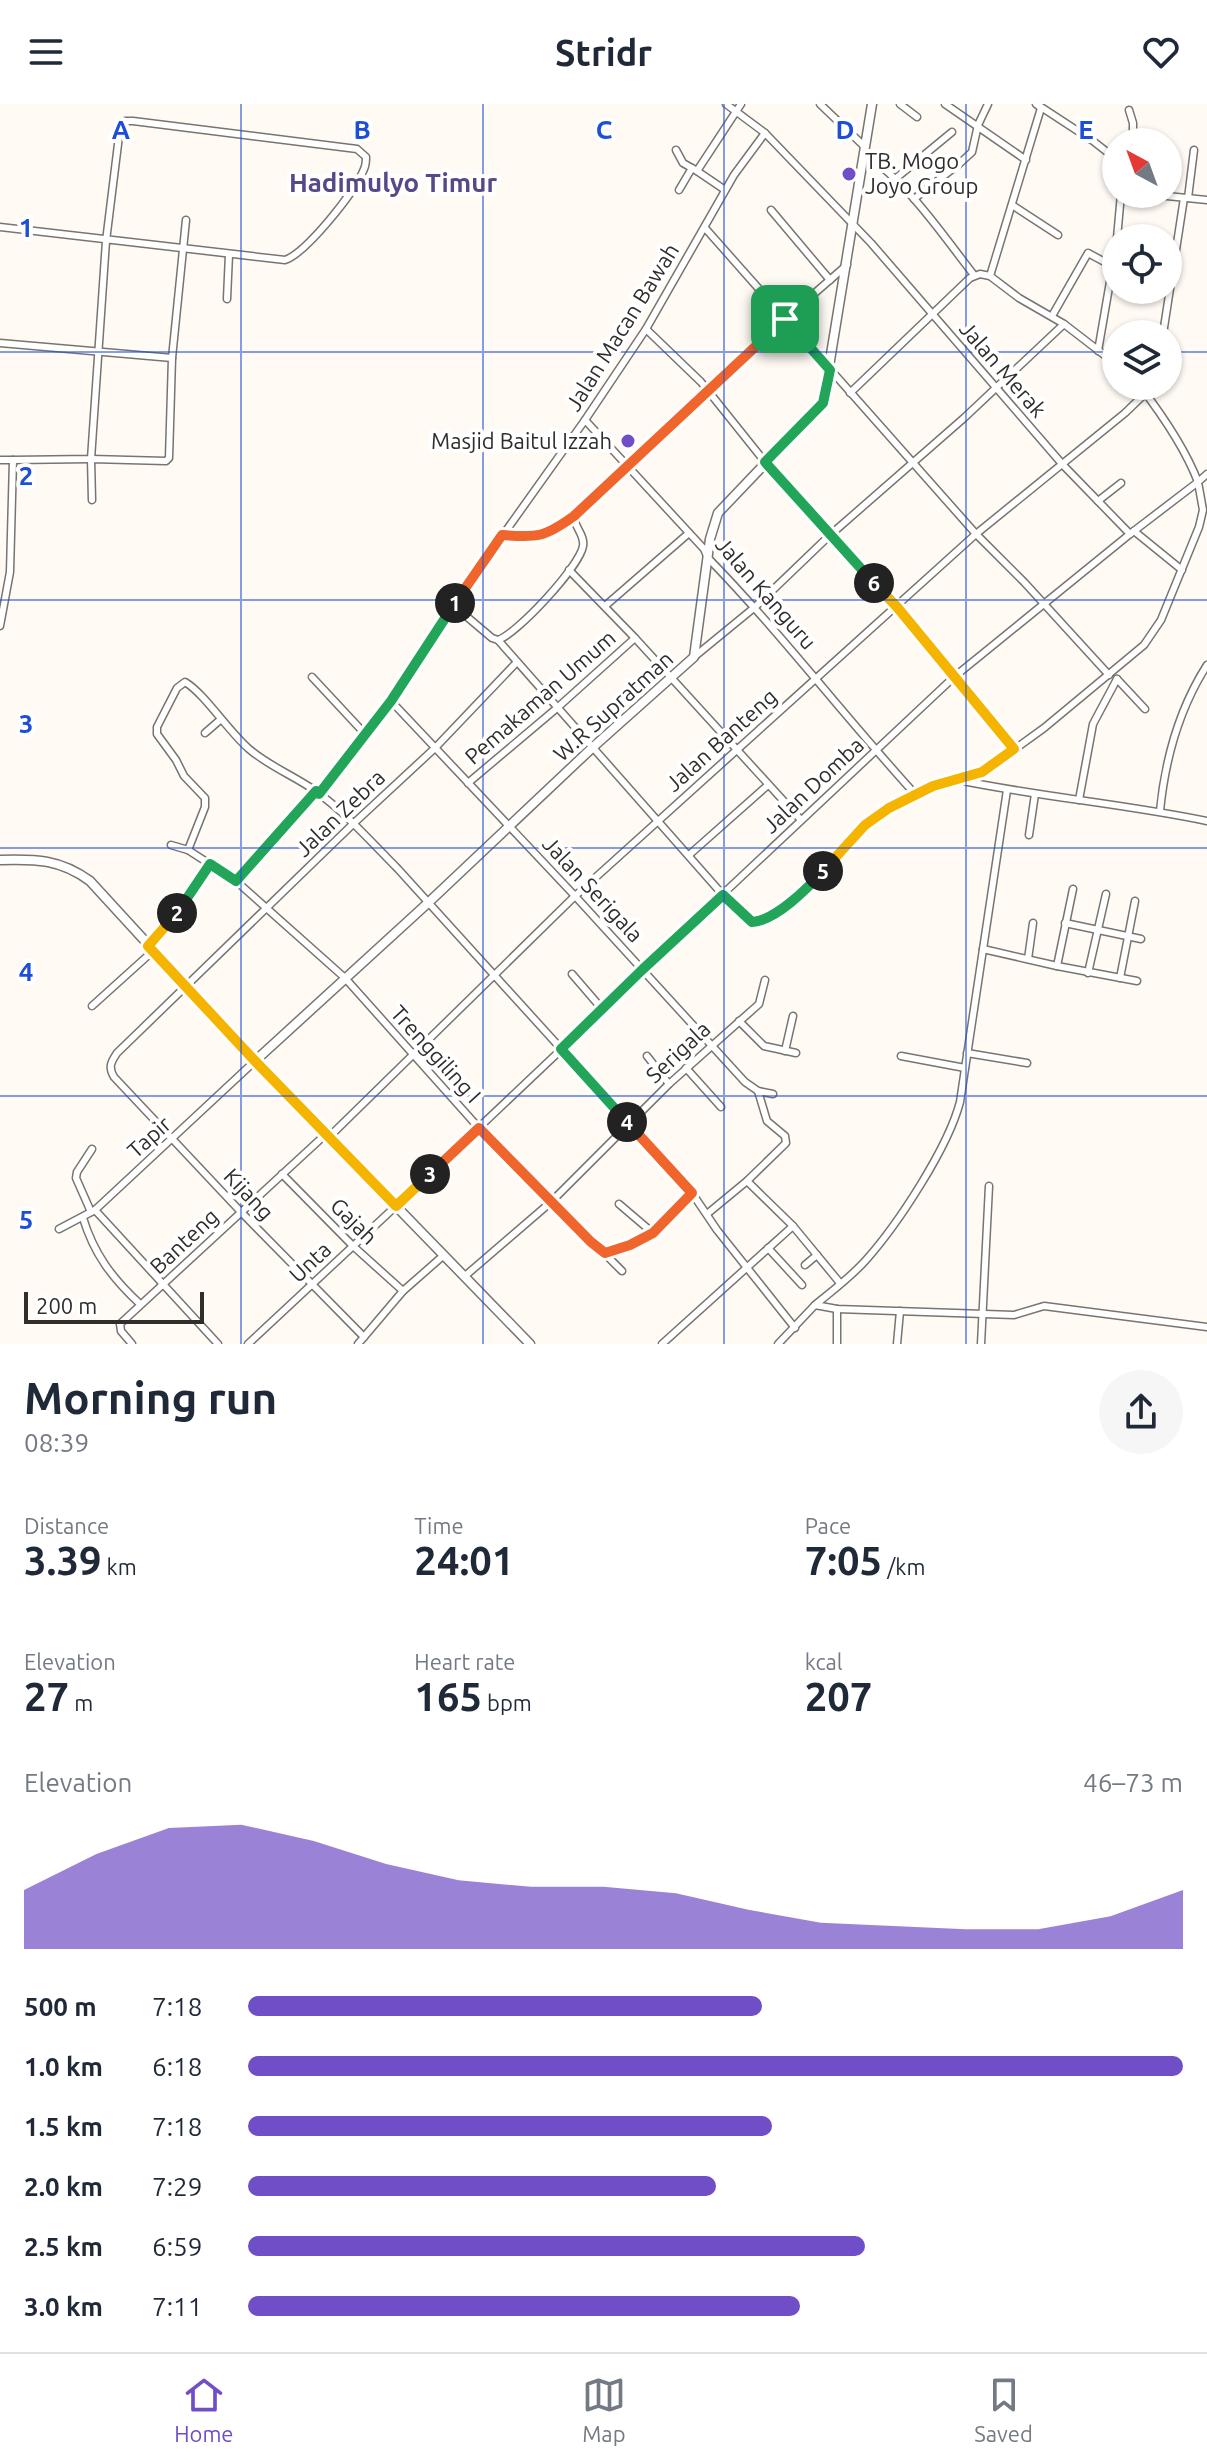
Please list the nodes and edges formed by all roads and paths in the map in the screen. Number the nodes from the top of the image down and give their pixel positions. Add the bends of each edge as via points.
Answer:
1 (726, 104) edge
2 (741, 104) edge
3 (820, 104) edge
4 (872, 104) edge
5 (900, 104) edge
6 (945, 104) edge
7 (988, 104) edge
8 (1040, 105) edge
9 (1129, 110) dead end
10 (735, 111) junction
11 (917, 117) dead end
12 (978, 125) junction
13 (1133, 128) edge
14 (952, 132) dead end
15 (765, 133) junction
16 (1102, 148) edge
17 (676, 150) dead end
18 (865, 150) junction
19 (1194, 150) dead end
20 (1026, 160) junction
21 (694, 170) junction
22 (895, 179) junction
23 (679, 190) dead end
24 (725, 190) junction
25 (1182, 198) edge
26 (1186, 198) junction
27 (914, 199) junction
28 (1207, 200) edge
29 (1012, 205) junction
30 (771, 210) dead end
31 (186, 220) dead end
32 (853, 225) junction
33 (0, 227) edge
34 (705, 228) junction
35 (1058, 235) dead end
36 (106, 241) junction
37 (184, 249) junction
38 (229, 254) junction
39 (1102, 261) edge
40 (847, 265) junction
41 (974, 275) junction
42 (990, 276) junction
43 (830, 280) junction
44 (227, 299) dead end
45 (1107, 304) edge
46 (931, 315) junction
47 (1052, 316) junction
48 (785, 319) junction
49 (1165, 320) edge
50 (1064, 324) junction
51 (646, 329) junction
52 (0, 343) edge
53 (98, 350) junction
54 (1098, 351) junction
55 (1102, 354) edge
56 (172, 358) junction
57 (830, 370) junction
58 (996, 388) junction
59 (708, 391) junction
60 (850, 393) junction
61 (1139, 400) edge
62 (1150, 400) edge
63 (585, 420) junction
64 (91, 459) junction
65 (0, 460) edge
66 (13, 460) junction
67 (765, 462) junction
68 (912, 462) junction
69 (1063, 465) junction
70 (627, 466) junction
71 (1207, 474) edge
72 (1198, 482) junction
73 (1121, 483) dead end
74 (92, 500) dead end
75 (1098, 501) junction
76 (574, 516) junction
77 (689, 533) junction
78 (1132, 533) junction
79 (976, 534) junction
80 (502, 535) junction
81 (829, 536) junction
82 (708, 558) junction
83 (569, 570) junction
84 (1182, 570) junction
85 (1044, 604) junction
86 (453, 605) junction
87 (605, 606) junction
88 (755, 607) junction
89 (897, 607) junction
90 (0, 626) edge
91 (635, 638) junction
92 (498, 640) junction
93 (694, 657) junction
94 (517, 662) junction
95 (1207, 665) edge
96 (1111, 674) junction
97 (312, 677) dead end
98 (954, 677) junction
99 (671, 678) junction
100 (815, 678) junction
101 (1117, 679) junction
102 (391, 701) junction
103 (557, 708) junction
104 (1145, 709) dead end
105 (220, 720) junction
106 (205, 733) dead end
107 (366, 735) junction
108 (435, 748) junction
109 (592, 748) junction
110 (1014, 749) junction
111 (736, 750) junction
112 (875, 751) junction
113 (954, 779) junction
114 (468, 783) junction
115 (768, 785) junction
116 (1007, 790) junction
117 (318, 792) junction
118 (915, 794) junction
119 (1035, 794) junction
120 (1079, 800) junction
121 (1160, 811) junction
122 (801, 820) junction
123 (658, 821) junction
124 (1207, 821) edge
125 (353, 824) junction
126 (510, 826) junction
127 (1029, 835) dead end
128 (171, 845) dead end
129 (188, 850) junction
130 (689, 855) junction
131 (0, 860) edge
132 (210, 864) junction
133 (236, 881) junction
134 (1073, 889) dead end
135 (1106, 894) dead end
136 (723, 895) junction
137 (575, 896) junction
138 (1135, 901) dead end
139 (429, 902) junction
140 (268, 908) junction
141 (1033, 923) dead end
142 (1065, 923) junction
143 (1097, 930) junction
144 (1129, 936) junction
145 (1141, 939) dead end
146 (150, 949) junction
147 (983, 949) junction
148 (1028, 959) junction
149 (1057, 966) junction
150 (643, 969) junction
151 (1088, 973) junction
152 (572, 974) dead end
153 (493, 976) junction
154 (345, 978) junction
155 (1120, 978) junction
156 (765, 980) dead end
157 (1137, 981) dead end
158 (186, 987) junction
159 (92, 1006) dead end
160 (603, 1010) junction
161 (793, 1016) dead end
162 (739, 1021) junction
163 (711, 1046) junction
164 (561, 1049) junction
165 (785, 1051) junction
166 (796, 1053) dead end
167 (967, 1053) junction
168 (414, 1056) junction
169 (647, 1056) dead end
170 (901, 1056) dead end
171 (255, 1061) junction
172 (1027, 1063) dead end
173 (686, 1068) junction
174 (965, 1068) junction
175 (111, 1073) joint
176 (669, 1084) junction
177 (758, 1091) junction
178 (773, 1094) dead end
179 (721, 1107) dead end
180 (629, 1125) junction
181 (479, 1128) junction
182 (327, 1136) junction
183 (173, 1139) junction
184 (92, 1149) dead end
185 (282, 1174) junction
186 (747, 1181) junction
187 (989, 1186) dead end
188 (692, 1193) junction
189 (551, 1202) junction
190 (619, 1204) dead end
191 (396, 1206) junction
192 (93, 1211) junction
193 (241, 1212) junction
194 (707, 1214) junction
195 (83, 1218) junction
196 (793, 1226) junction
197 (59, 1229) dead end
198 (653, 1233) junction
199 (353, 1246) junction
200 (768, 1248) junction
201 (605, 1253) junction
202 (444, 1255) junction
203 (817, 1255) junction
204 (805, 1265) dead end
205 (746, 1266) junction
206 (622, 1271) dead end
207 (465, 1276) junction
208 (840, 1283) junction
209 (312, 1285) junction
210 (802, 1285) dead end
211 (163, 1286) junction
212 (403, 1291) junction
213 (140, 1304) junction
214 (815, 1305) junction
215 (837, 1309) junction
216 (900, 1311) junction
217 (982, 1312) junction
218 (1207, 1327) edge
219 (795, 1328) junction
220 (364, 1337) junction
221 (132, 1344) edge
222 (218, 1344) edge
223 (248, 1344) edge
224 (358, 1344) edge
225 (530, 1344) edge
226 (662, 1344) edge
227 (778, 1344) edge
228 (837, 1344) edge
229 (897, 1344) edge
230 (981, 1344) edge

1 - 10 street, Jalan Merak
2 - 10 street
3 - 18 street
4 - 18 street, W.R Supratman
5 - 11 street
6 - 12 street
7 - 12 street
8 - 16 street
8 - 20 street
9 - 13 street
10 - 15 street, Jalan Merak
10 - 21 street
12 - 20 street
12 - 27 street via 967,157
14 - 22 street
15 - 24 street, Jalan Macan Bawah
15 - 32 street, Jalan Merak
17 - 21 street
18 - 22 street
18 - 32 street, W.R Supratman
19 - 26 street
20 - 29 street
21 - 23 street
21 - 24 street
22 - 27 street
24 - 34 street, Jalan Macan Bawah
25 - 26 street
26 - 28 street
26 - 49 street
27 - 41 street
29 - 35 street
29 - 42 street
30 - 43 street
31 - 37 street
32 - 40 street, W.R Supratman
32 - 46 street, Jalan Merak
33 - 36 street
34 - 48 street
34 - 51 street, Jalan Macan Bawah
36 - 37 street
36 - 38 street via 125,121 357,149 366,157 338,209 297,254 285,260
36 - 53 street
37 - 38 street
37 - 56 street
38 - 44 street
39 - 47 street via 1088,253
40 - 43 street
40 - 57 street, W.R Supratman
41 - 42 street
41 - 46 street
42 - 47 street
43 - 48 street
45 - 54 street
46 - 58 street, Jalan Merak
46 - 60 street
47 - 50 street
48 - 57 street
48 - 59 street
50 - 54 street
50 - 58 street
51 - 59 street
51 - 63 street, Jalan Macan Bawah
52 - 53 street
53 - 56 street
53 - 64 street
54 - 55 street
56 - 64 street via 169,458
57 - 60 street
57 - 67 street, W.R Supratman via 823,403
58 - 68 street
58 - 69 street, Jalan Merak
59 - 67 street
59 - 70 street
60 - 68 street
61 - 69 street, Jalan Banteng
62 - 72 street
63 - 70 street, Jalan Kanguru
63 - 80 street, Jalan Macan Bawah
64 - 66 street
64 - 74 street
65 - 66 street
66 - 90 street via 10,572
67 - 81 street
67 - 82 street, W.R Supratman via 718,513
68 - 79 street
68 - 81 street
69 - 75 street, Jalan Merak
69 - 79 street, Jalan Banteng
70 - 76 street
70 - 77 street, Jalan Kanguru
71 - 72 street, Jalan Domba
72 - 78 street, Jalan Domba
72 - 84 street via 1203,510
73 - 75 street
75 - 78 street, Jalan Merak
76 - 80 street via 534,537
76 - 83 street via 583,545
77 - 82 street, Jalan Kanguru
77 - 87 street, Pemakaman Umum
78 - 84 street, Jalan Merak
78 - 85 street, Jalan Domba
79 - 85 street
79 - 89 street, Jalan Banteng
80 - 86 street, Jalan Macan Bawah
81 - 88 street
81 - 89 street
82 - 88 street, Jalan Kanguru
82 - 93 street, W.R Supratman
83 - 87 street
83 - 92 street via 551,594
84 - 96 street via 1153,633
85 - 96 street
85 - 98 street, Jalan Domba
86 - 92 street
86 - 102 street, Jalan Macan Bawah
87 - 91 street
88 - 93 street
88 - 100 street, Jalan Kanguru
89 - 98 street
89 - 100 street, Jalan Banteng
91 - 99 street
91 - 103 street, Pemakaman Umum
92 - 94 street
93 - 99 street, W.R Supratman
94 - 103 street
94 - 108 street, Jalan Zebra
95 - 121 street via 1171,743
96 - 101 street
96 - 110 street
97 - 107 street
98 - 110 street
98 - 112 street, Jalan Domba
99 - 109 street, W.R Supratman
99 - 111 street
100 - 111 street, Jalan Banteng
100 - 112 street, Jalan Kanguru
101 - 104 street
101 - 120 street via 1093,724
102 - 107 street, Jalan Macan Bawah
102 - 108 street, Jalan Serigala
103 - 109 street
103 - 114 street, Pemakaman Umum
105 - 106 street
105 - 117 street via 257,756
105 - 129 street via 185,682 157,727 158,738 205,798
107 - 117 street, Jalan Macan Bawah
108 - 114 street, Jalan Serigala
108 - 125 street, Jalan Zebra
109 - 123 street
109 - 126 street, W.R Supratman
110 - 113 street via 986,770
111 - 115 street
111 - 123 street, Jalan Banteng
112 - 118 street, Jalan Kanguru
112 - 122 street, Jalan Domba
113 - 116 street
113 - 118 street
114 - 126 street, Jalan Serigala
115 - 122 street
115 - 130 street
116 - 119 street
116 - 147 street
117 - 125 street
117 - 133 street, Jalan Macan Bawah
118 - 136 street via 865,825 807,889 762,921 752,922
119 - 120 street
119 - 127 street
120 - 121 street
121 - 124 street
122 - 136 street, Jalan Domba
123 - 130 street
123 - 137 street, Jalan Banteng
125 - 139 street
125 - 140 street, Jalan Zebra
126 - 137 street, Jalan Serigala
126 - 139 street, W.R Supratman
128 - 129 street, Trenggiling I
129 - 132 street, Trenggiling I
130 - 136 street
131 - 146 street via 44,861 74,870
132 - 133 street, Trenggiling I
132 - 146 street
133 - 140 street, Trenggiling I
134 - 142 street
135 - 143 street
136 - 150 street, Jalan Domba
137 - 150 street, Jalan Serigala
137 - 153 street, Jalan Banteng
138 - 144 street
139 - 153 street
139 - 154 street, W.R Supratman
140 - 154 street, Trenggiling I
140 - 158 street, Jalan Zebra
141 - 148 street
142 - 143 street
142 - 149 street
143 - 144 street
143 - 151 street
144 - 145 street
144 - 155 street
146 - 158 street
146 - 159 street
147 - 148 street
147 - 167 street
148 - 149 street
149 - 151 street
150 - 160 street, Jalan Domba
150 - 163 street, Jalan Serigala
151 - 155 street
152 - 160 street
153 - 164 street
153 - 168 street, Jalan Banteng
154 - 168 street, Trenggiling I
154 - 171 street, W.R Supratman
155 - 157 street
156 - 162 street, Serigala via 759,1004
158 - 171 street
158 - 175 street, Jalan Zebra via 117,1053
160 - 164 street, Jalan Domba
161 - 165 street
162 - 163 street, Serigala
162 - 165 street via 764,1046
163 - 173 street, Serigala
163 - 177 street, Jalan Serigala
164 - 180 street
164 - 181 street, Jalan Domba
165 - 166 street
167 - 172 street
167 - 174 street
168 - 181 street, Trenggiling I
168 - 182 street, Jalan Banteng
169 - 176 street
170 - 174 street
171 - 182 street
171 - 183 street, Tapir
173 - 176 street, Serigala
173 - 179 street
174 - 208 street via 955,1118 921,1183 876,1247
175 - 183 street, Kijang
176 - 180 street, Serigala
177 - 178 street
177 - 186 street via 767,1121 787,1139
180 - 188 street
180 - 189 street, Serigala
181 - 189 street, Trenggiling I
181 - 191 street, Jalan Domba
182 - 185 street, Banteng
182 - 191 street
183 - 192 street, Tapir
183 - 193 street, Kijang
184 - 192 street via 76,1178
185 - 193 street, Banteng
185 - 199 street, Gajah
186 - 194 street
186 - 196 street
187 - 217 street
188 - 194 street
188 - 198 street
189 - 201 street, Trenggiling I
189 - 207 street, Serigala
190 - 198 street
191 - 199 street, Unta
191 - 202 street
192 - 195 street, Tapir
192 - 211 street
193 - 209 street, Kijang
193 - 211 street, Banteng
194 - 205 street
195 - 197 street, Tapir
195 - 213 street via 98,1257
196 - 200 street
196 - 203 street
198 - 201 street
199 - 209 street, Unta
199 - 212 street, Gajah
200 - 205 street
200 - 210 street
201 - 206 street, Trenggiling I
202 - 207 street
202 - 212 street
203 - 204 street
203 - 208 street
205 - 219 street
205 - 226 street
207 - 225 street
208 - 214 street
209 - 220 street, Kijang
209 - 223 street, Unta
211 - 213 street, Banteng
211 - 222 street
212 - 220 street
213 - 221 street, Banteng via 119,1327
214 - 215 street
214 - 219 street
215 - 216 street
215 - 228 street
216 - 217 street
216 - 229 street
217 - 218 street via 1014,1315 1044,1306
217 - 230 street
219 - 227 street
220 - 224 street

